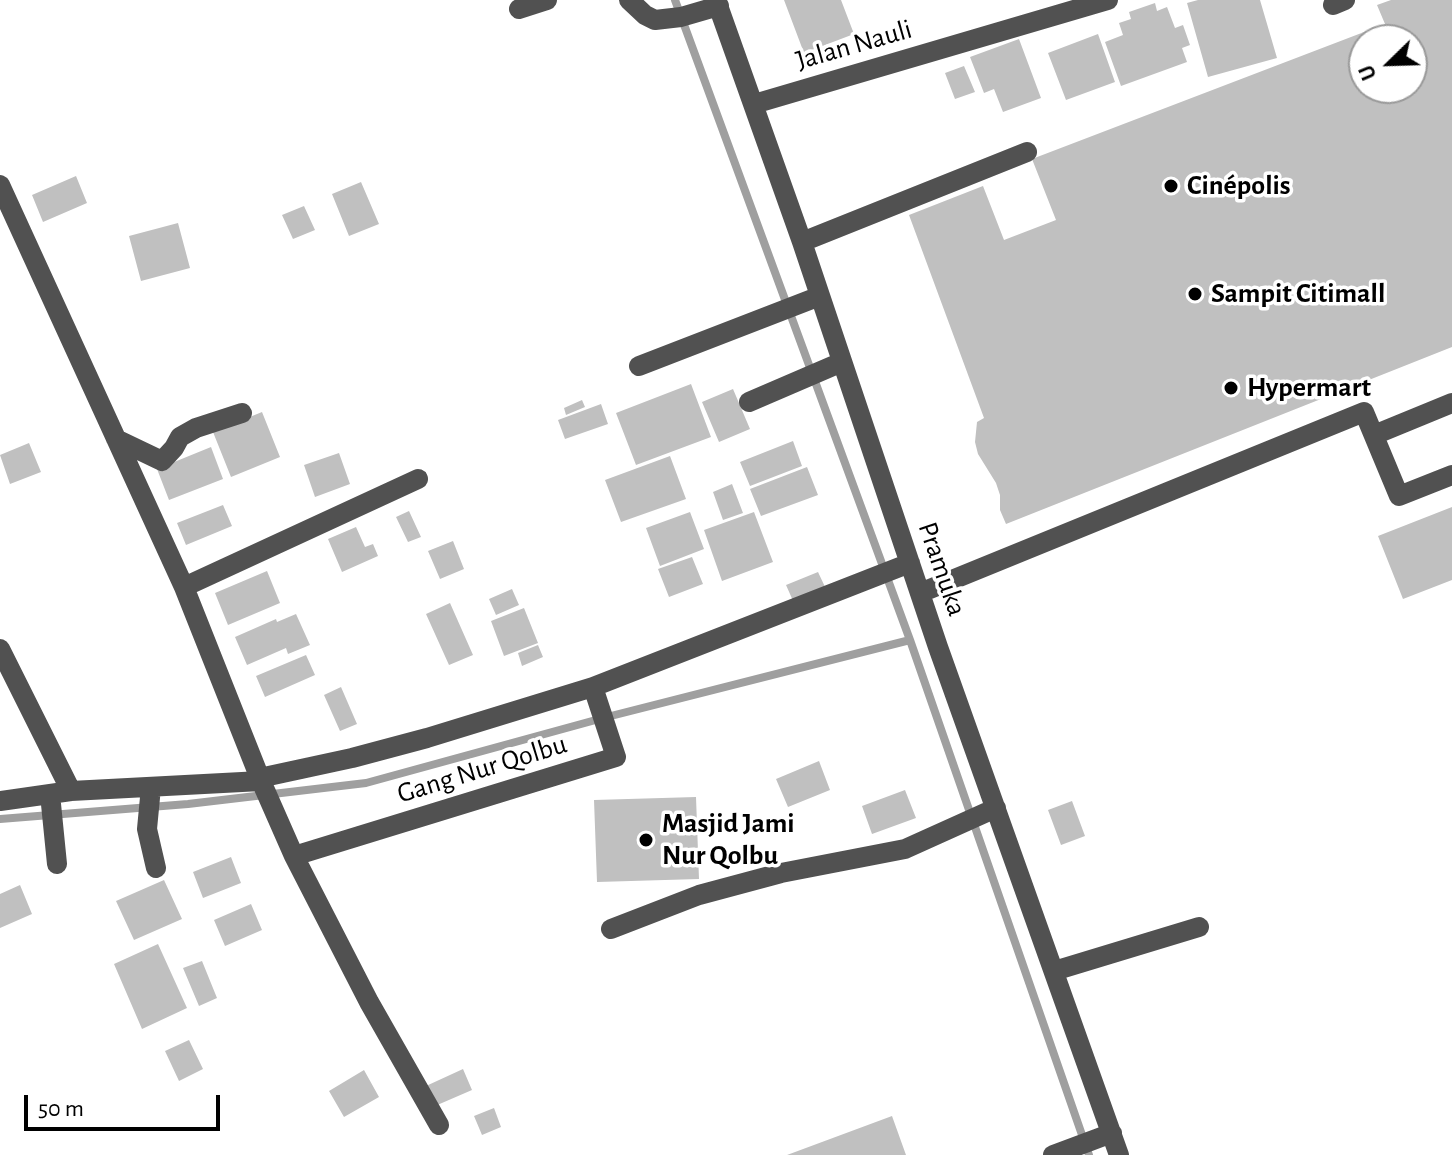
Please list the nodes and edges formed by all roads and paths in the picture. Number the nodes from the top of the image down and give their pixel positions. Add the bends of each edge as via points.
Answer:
1 (547, 0) edge
2 (629, 0) edge
3 (1108, 0) edge
4 (718, 3) edge
5 (519, 9) dead end
6 (754, 104) junction
7 (1027, 152) dead end
8 (0, 185) edge
9 (802, 242) junction
10 (820, 296) junction
11 (842, 362) junction
12 (639, 366) dead end
13 (749, 402) dead end
14 (1452, 403) edge
15 (242, 413) dead end
16 (1374, 435) junction
17 (116, 439) junction
18 (1452, 475) edge
19 (418, 479) dead end
20 (892, 569) junction
21 (184, 587) junction
22 (920, 593) junction
23 (0, 649) edge
24 (593, 687) junction
25 (263, 786) junction
26 (151, 787) junction
27 (71, 791) junction
28 (50, 794) junction
29 (0, 801) edge
30 (988, 811) junction
31 (294, 856) junction
32 (57, 864) dead end
33 (156, 868) dead end
34 (1199, 927) dead end
35 (611, 929) dead end
36 (1054, 971) junction
37 (439, 1125) dead end
38 (1096, 1139) junction
39 (1053, 1155) edge
40 (1119, 1155) edge

1 - 5 street
2 - 4 street via 655,20
3 - 6 street, Jalan Nauli
4 - 6 street, Pramuka
6 - 9 street, Pramuka
7 - 9 street
8 - 17 street
9 - 10 street, Pramuka
10 - 11 street, Pramuka
10 - 12 street
11 - 13 street
11 - 20 street, Pramuka
14 - 16 street
15 - 17 street via 180,437 162,461
16 - 18 street via 1399,496
16 - 22 street via 1364,412
17 - 21 street
19 - 21 street
20 - 22 street, Pramuka
20 - 24 street
21 - 25 street
22 - 30 street, Pramuka
23 - 27 street
24 - 25 street via 427,738 264,777
24 - 31 street, Gang Nur Qolbu via 616,757
25 - 26 street
25 - 31 street
26 - 27 street
26 - 33 street via 147,829
27 - 28 street
28 - 29 street
28 - 32 street
30 - 35 street via 905,849 699,895
30 - 36 street, Pramuka
31 - 37 street
34 - 36 street
36 - 38 street, Pramuka
38 - 39 street
38 - 40 street, Pramuka

